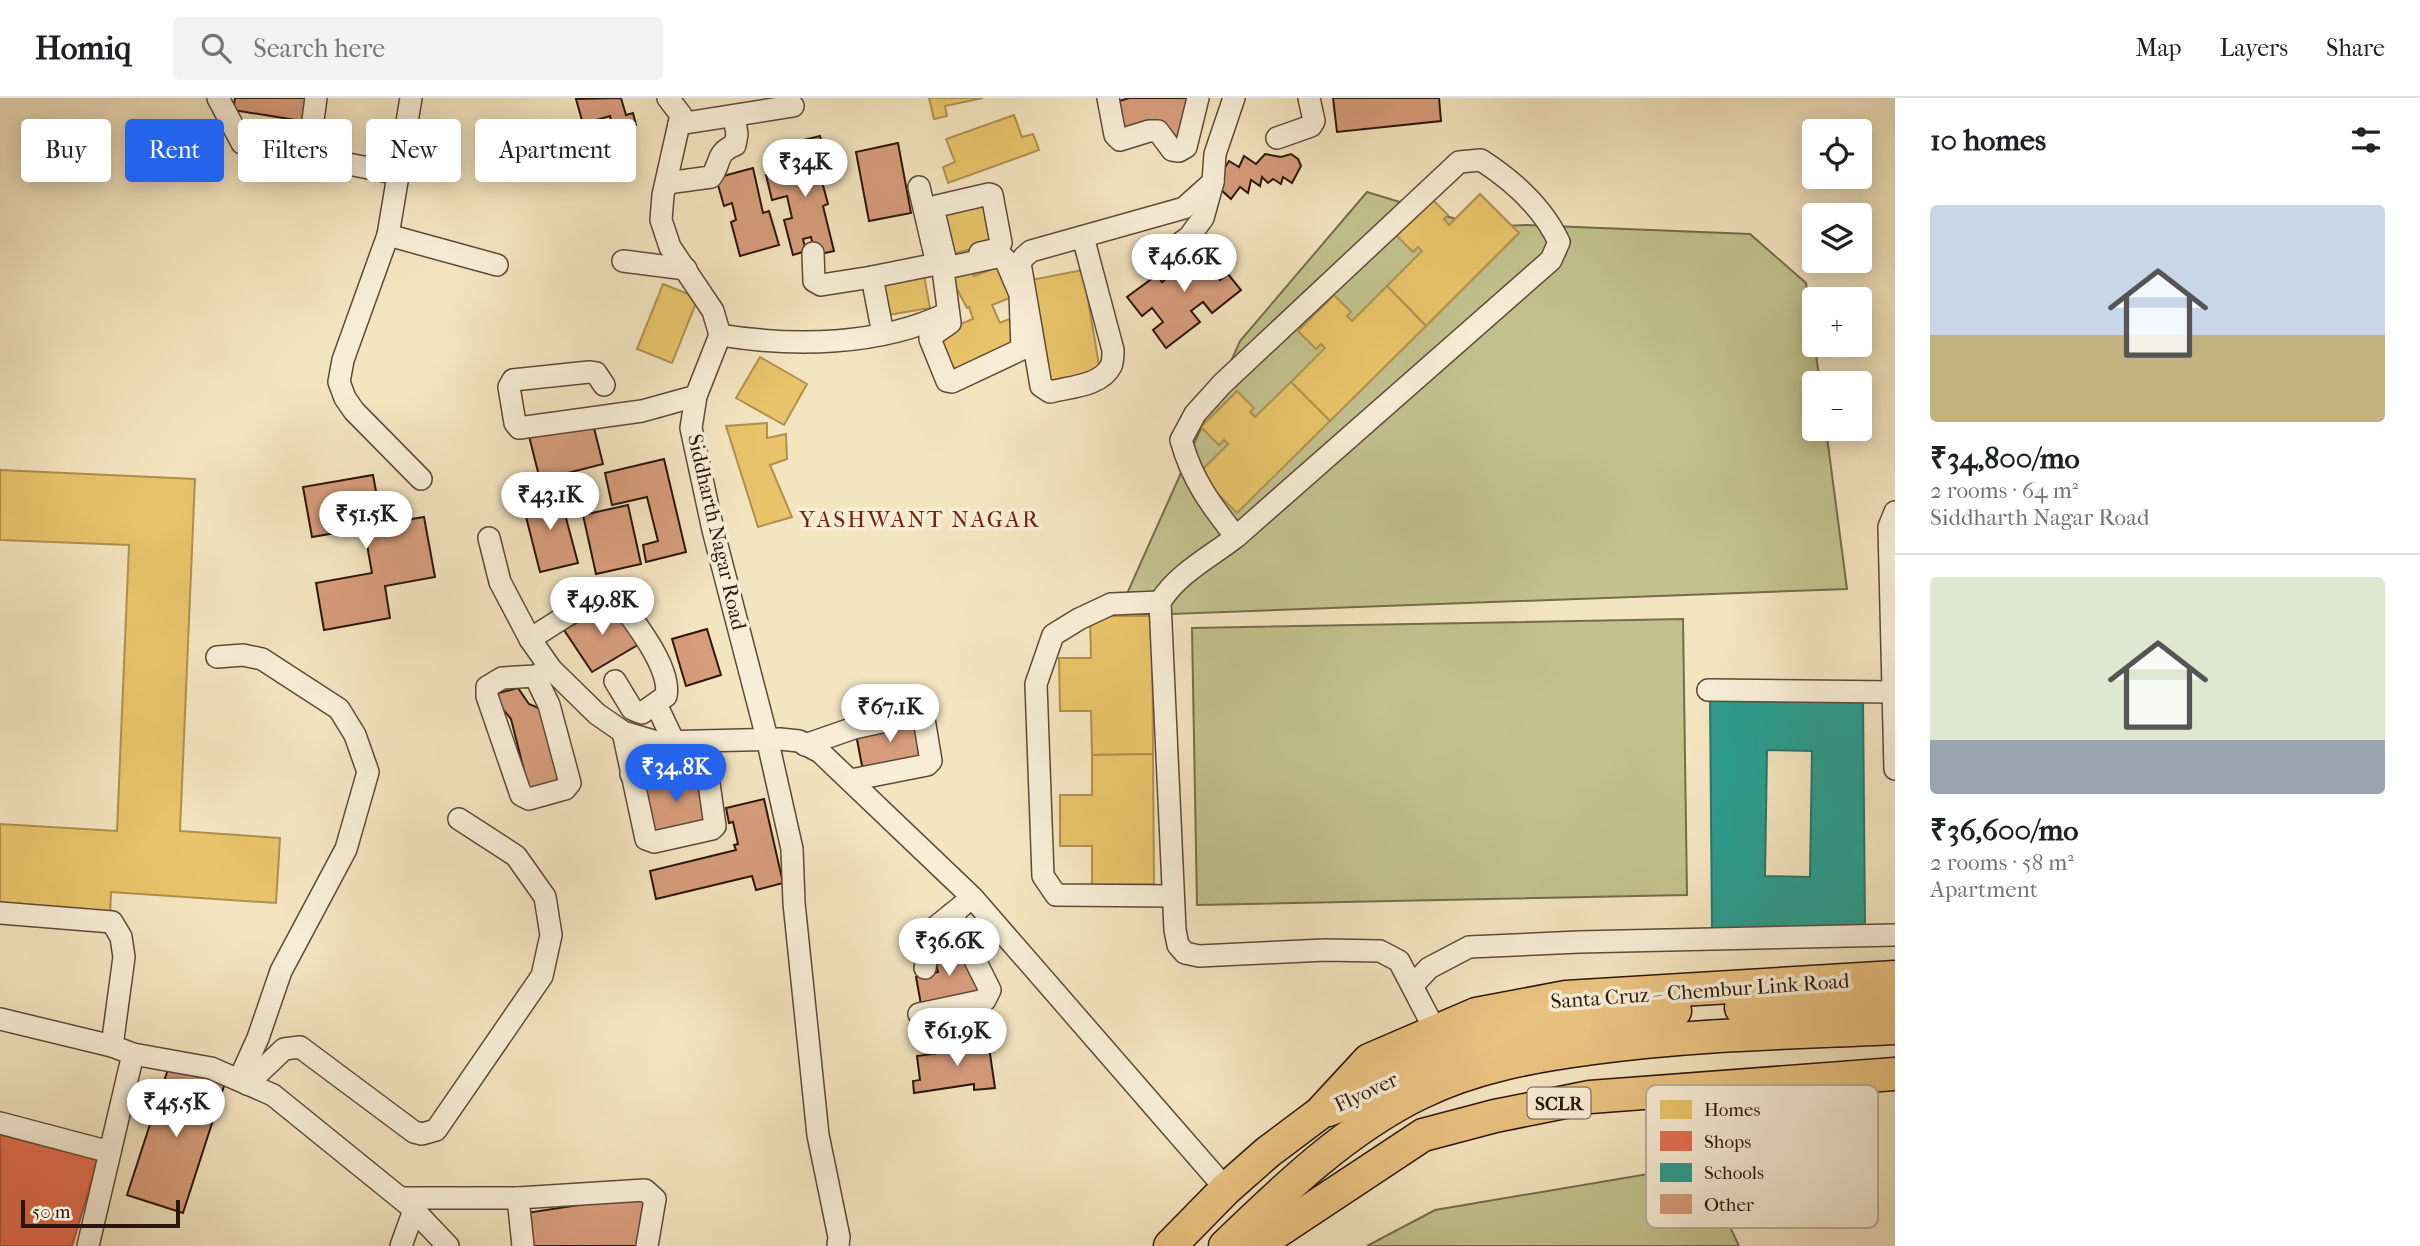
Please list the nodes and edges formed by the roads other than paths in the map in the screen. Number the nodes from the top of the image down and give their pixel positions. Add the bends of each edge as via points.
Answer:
1 (218, 98) edge
2 (316, 98) edge
3 (668, 98) edge
4 (1108, 98) edge
5 (1198, 98) edge
6 (1234, 98) edge
7 (1309, 98) edge
8 (405, 99) edge
9 (793, 106) dead end
10 (734, 116) junction
11 (313, 119) edge
12 (403, 119) edge
13 (679, 124) junction
14 (238, 136) edge
15 (1277, 138) dead end
16 (398, 182) edge
17 (1213, 182) junction
18 (667, 183) junction
19 (919, 187) dead end
20 (388, 236) junction
21 (1083, 237) junction
22 (813, 253) dead end
23 (623, 261) dead end
24 (497, 265) dead end
25 (1148, 266) dead end
26 (686, 269) junction
27 (872, 277) junction
28 (948, 313) junction
29 (909, 327) junction
30 (883, 334) junction
31 (720, 335) junction
32 (930, 337) junction
33 (604, 385) dead end
34 (696, 396) junction
35 (421, 479) dead end
36 (1895, 512) edge
37 (1236, 537) junction
38 (489, 538) dead end
39 (1892, 547) edge
40 (1160, 602) junction
41 (530, 639) junction
42 (217, 657) dead end
43 (543, 672) junction
44 (615, 681) dead end
45 (1708, 690) dead end
46 (1894, 692) edge
47 (656, 704) junction
48 (623, 732) junction
49 (767, 738) junction
50 (674, 742) junction
51 (701, 742) junction
52 (805, 745) junction
53 (707, 765) junction
54 (1895, 769) edge
55 (631, 774) junction
56 (851, 780) junction
57 (459, 819) dead end
58 (1172, 896) junction
59 (972, 897) junction
60 (0, 913) edge
61 (952, 914) junction
62 (1895, 935) edge
63 (925, 968) dead end
64 (1895, 977) edge
65 (1413, 985) junction
66 (1895, 1000) edge
67 (919, 1014) dead end
68 (0, 1019) edge
69 (1895, 1028) edge
70 (1435, 1030) junction
71 (122, 1050) junction
72 (1895, 1074) edge
73 (243, 1082) junction
74 (1749, 1085) edge
75 (1646, 1093) edge
76 (1320, 1113) junction
77 (0, 1123) edge
78 (110, 1152) junction
79 (1226, 1189) junction
80 (518, 1198) junction
81 (408, 1204) junction
82 (88, 1246) edge
83 (401, 1246) edge
84 (448, 1246) edge
85 (523, 1246) edge
86 (647, 1246) edge
87 (838, 1246) edge
88 (1170, 1246) edge
89 (1226, 1246) edge
90 (1259, 1246) edge

1 - 14 street
2 - 11 street
3 - 13 street via 681,115
4 - 5 street via 1120,140 1158,131 1171,150 1179,151 1186,146
6 - 17 street via 1215,154
7 - 15 street via 1311,126
8 - 12 street
9 - 10 street
10 - 13 street
10 - 18 street via 734,145 724,149 711,177
13 - 18 street
16 - 20 street
17 - 21 street via 1184,208
17 - 25 street via 1203,218 1189,237
18 - 26 street via 661,220 670,247
19 - 27 street via 942,263
20 - 24 street
20 - 35 street via 339,382 354,411
21 - 21 street via 1031,251 1020,263 1041,386 1050,392 1096,380 1112,365 1114,350
22 - 27 street via 814,281 821,285
23 - 26 street
26 - 31 street via 713,312
27 - 30 street
28 - 29 street
28 - 32 street via 950,323
28 - 32 street via 943,271 1001,257 1020,295 1022,349 952,382 945,377
29 - 30 street
29 - 32 street
30 - 31 street via 804,341
31 - 34 street, Siddharth Nagar Road
33 - 34 street via 596,373 589,372 513,380 509,387 515,423 519,428 631,412
34 - 49 street, Siddharth Nagar Road via 691,428
36 - 39 street via 1889,527
37 - 37 street via 1551,260 1559,242 1551,225 1497,170 1481,160 1459,162 1195,414 1181,440 1188,463 1205,497
37 - 40 street via 1182,576
38 - 41 street via 500,582
39 - 46 street
40 - 58 street
40 - 58 street via 1111,604 1053,635 1036,684 1043,876 1056,895
41 - 43 street
41 - 47 street via 598,595 617,598 651,647 667,682 666,696
42 - 73 street via 262,659 339,709 355,735 368,772 346,849 281,971
43 - 43 street via 502,678 487,687 521,795 529,799 565,789 570,783
43 - 48 street
44 - 47 street via 632,709 642,713
45 - 46 street
46 - 54 street
47 - 50 street
48 - 50 street
48 - 55 street
49 - 51 street
49 - 52 street
49 - 87 street, Siddharth Nagar Road via 792,849 818,1135
50 - 51 street
51 - 53 street
52 - 56 street via 820,752
52 - 56 street via 854,728 919,714 924,719 931,761 927,765
53 - 55 street
53 - 55 street via 715,826 654,842 646,839
56 - 59 street
57 - 73 street via 516,856 545,897 551,935 542,976 436,1130 414,1132 300,1046 284,1049
58 - 65 street via 1178,945 1185,953 1380,951 1399,961
59 - 61 street
59 - 79 street
60 - 71 street via 111,922 121,937 124,957
61 - 63 street via 932,930
61 - 67 street via 990,990 985,1000
62 - 65 street via 1469,947 1429,968
64 - 70 highway, Santa Cruz – Chembur Link Road via 1566,997 1476,1014
65 - 70 street
66 - 76 highway, Flyover via 1655,1012 1523,1031 1468,1045
68 - 71 street
69 - 89 highway via 1658,1039 1528,1057 1476,1071 1420,1093 1370,1122 1293,1180
70 - 76 highway, Santa Cruz – Chembur Link Road via 1369,1060
71 - 73 street via 211,1068
71 - 78 street
72 - 74 highway, SCLR
73 - 81 street via 273,1095
75 - 90 highway, SCLR via 1590,1097 1423,1135
76 - 79 highway, Santa Cruz – Chembur Link Road
77 - 78 street
78 - 82 street
79 - 88 highway, Santa Cruz – Chembur Link Road
80 - 81 street
80 - 85 street
80 - 86 street via 646,1190 655,1199
81 - 83 street
81 - 84 street

